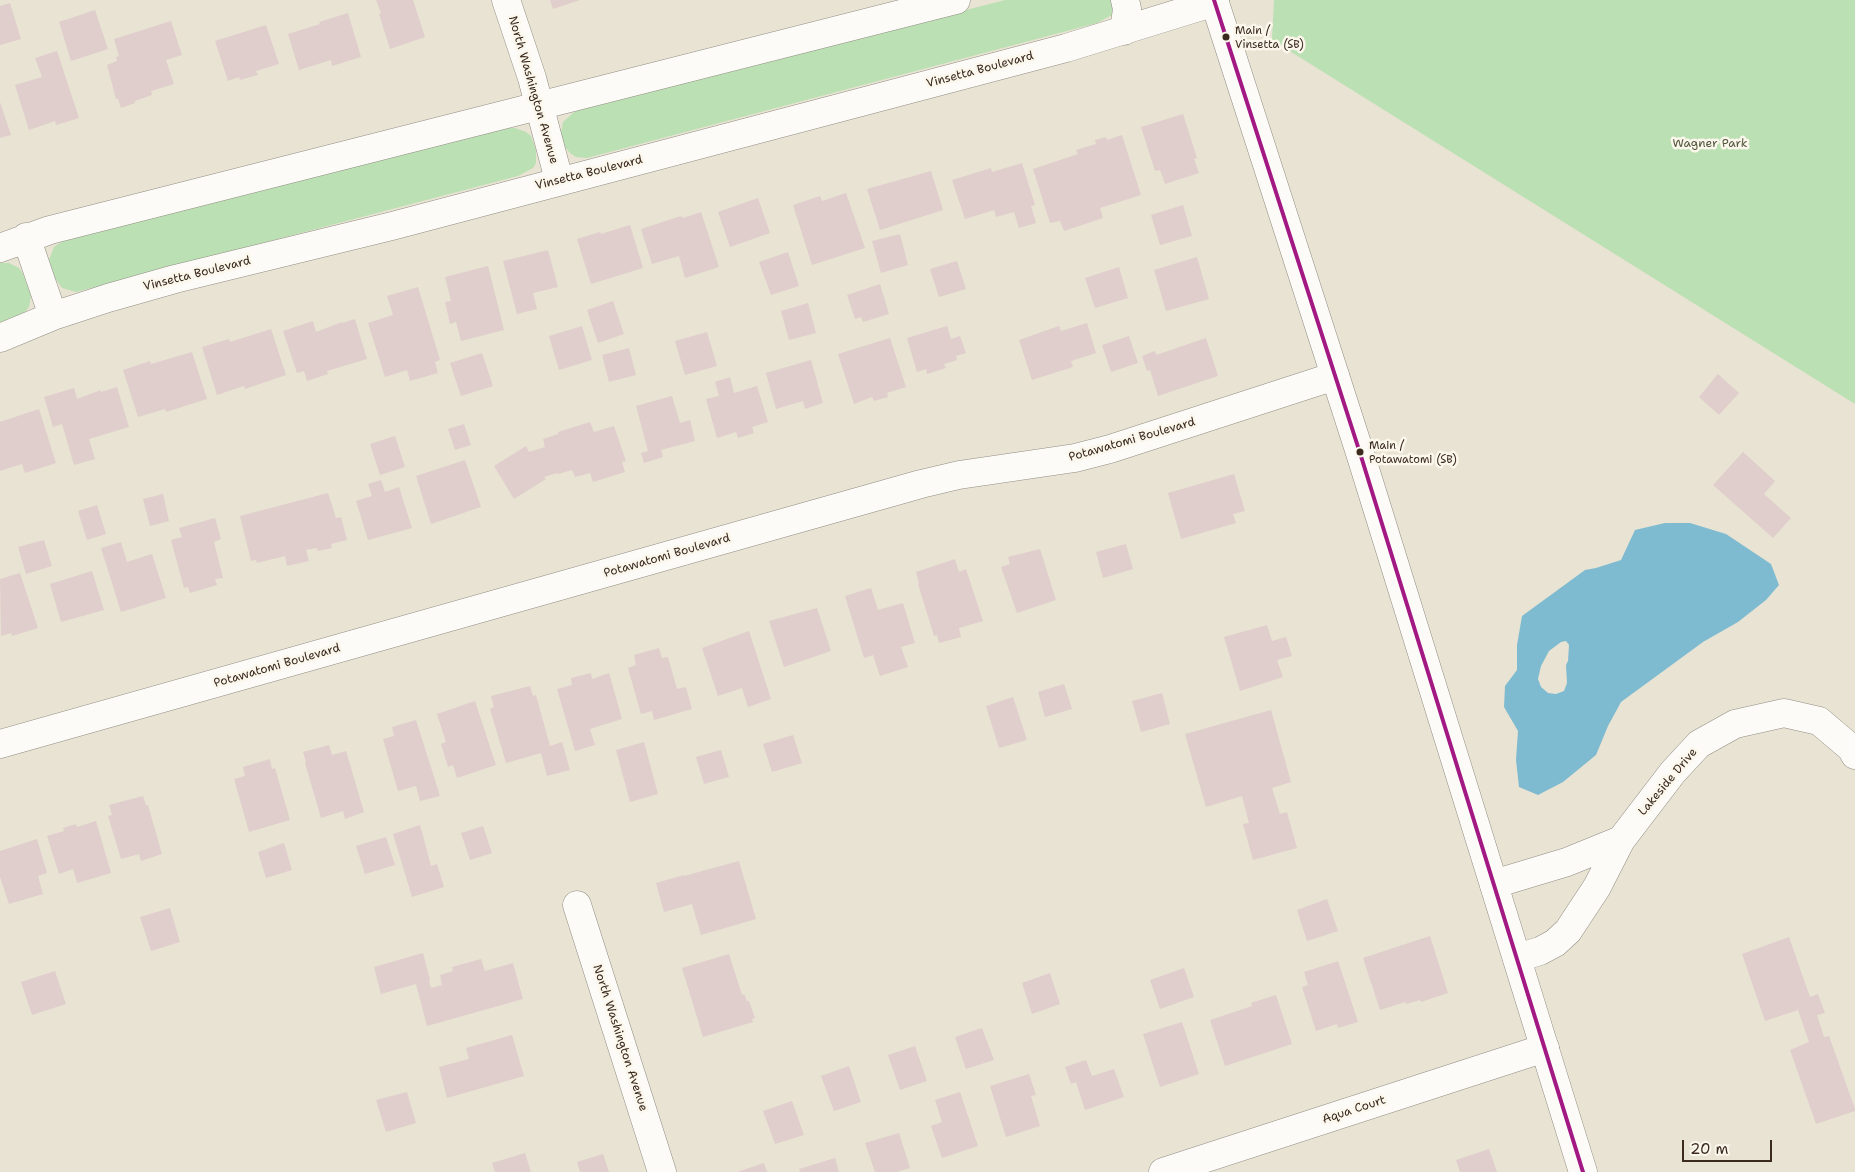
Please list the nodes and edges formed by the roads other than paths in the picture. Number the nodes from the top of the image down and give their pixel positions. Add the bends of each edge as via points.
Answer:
1 (506, 0) edge
2 (956, 0) edge
3 (1125, 0) edge
4 (1214, 1) edge
5 (1124, 30) junction
6 (540, 106) junction
7 (559, 180) junction
8 (26, 237) junction
9 (0, 248) edge
10 (54, 316) junction
11 (0, 338) edge
12 (1335, 376) junction
13 (0, 744) edge
14 (1855, 755) edge
15 (1621, 840) junction
16 (1494, 884) junction
17 (577, 905) dead end
18 (1517, 958) junction
19 (1545, 1048) junction
20 (662, 1172) edge
21 (1163, 1172) edge
22 (1583, 1172) edge

1 - 6 street, North Washington Avenue
2 - 6 street
3 - 5 street
4 - 5 street, Vinsetta Boulevard
4 - 12 street
5 - 7 street, Vinsetta Boulevard
6 - 7 street, North Washington Avenue
6 - 8 street
7 - 10 street, Vinsetta Boulevard via 392,226 175,279
8 - 9 street
8 - 10 street
10 - 11 street, Vinsetta Boulevard
12 - 13 street, Potawatomi Boulevard via 1110,449 921,484
12 - 16 street
14 - 15 street, Lakeside Drive via 1819,721 1784,713 1735,724 1699,744 1673,772
15 - 16 street via 1567,862
15 - 18 street, Lakeside Drive via 1597,887 1568,930 1555,943
16 - 18 street
17 - 20 street, North Washington Avenue
18 - 19 street
19 - 21 street, Aqua Court
19 - 22 street

